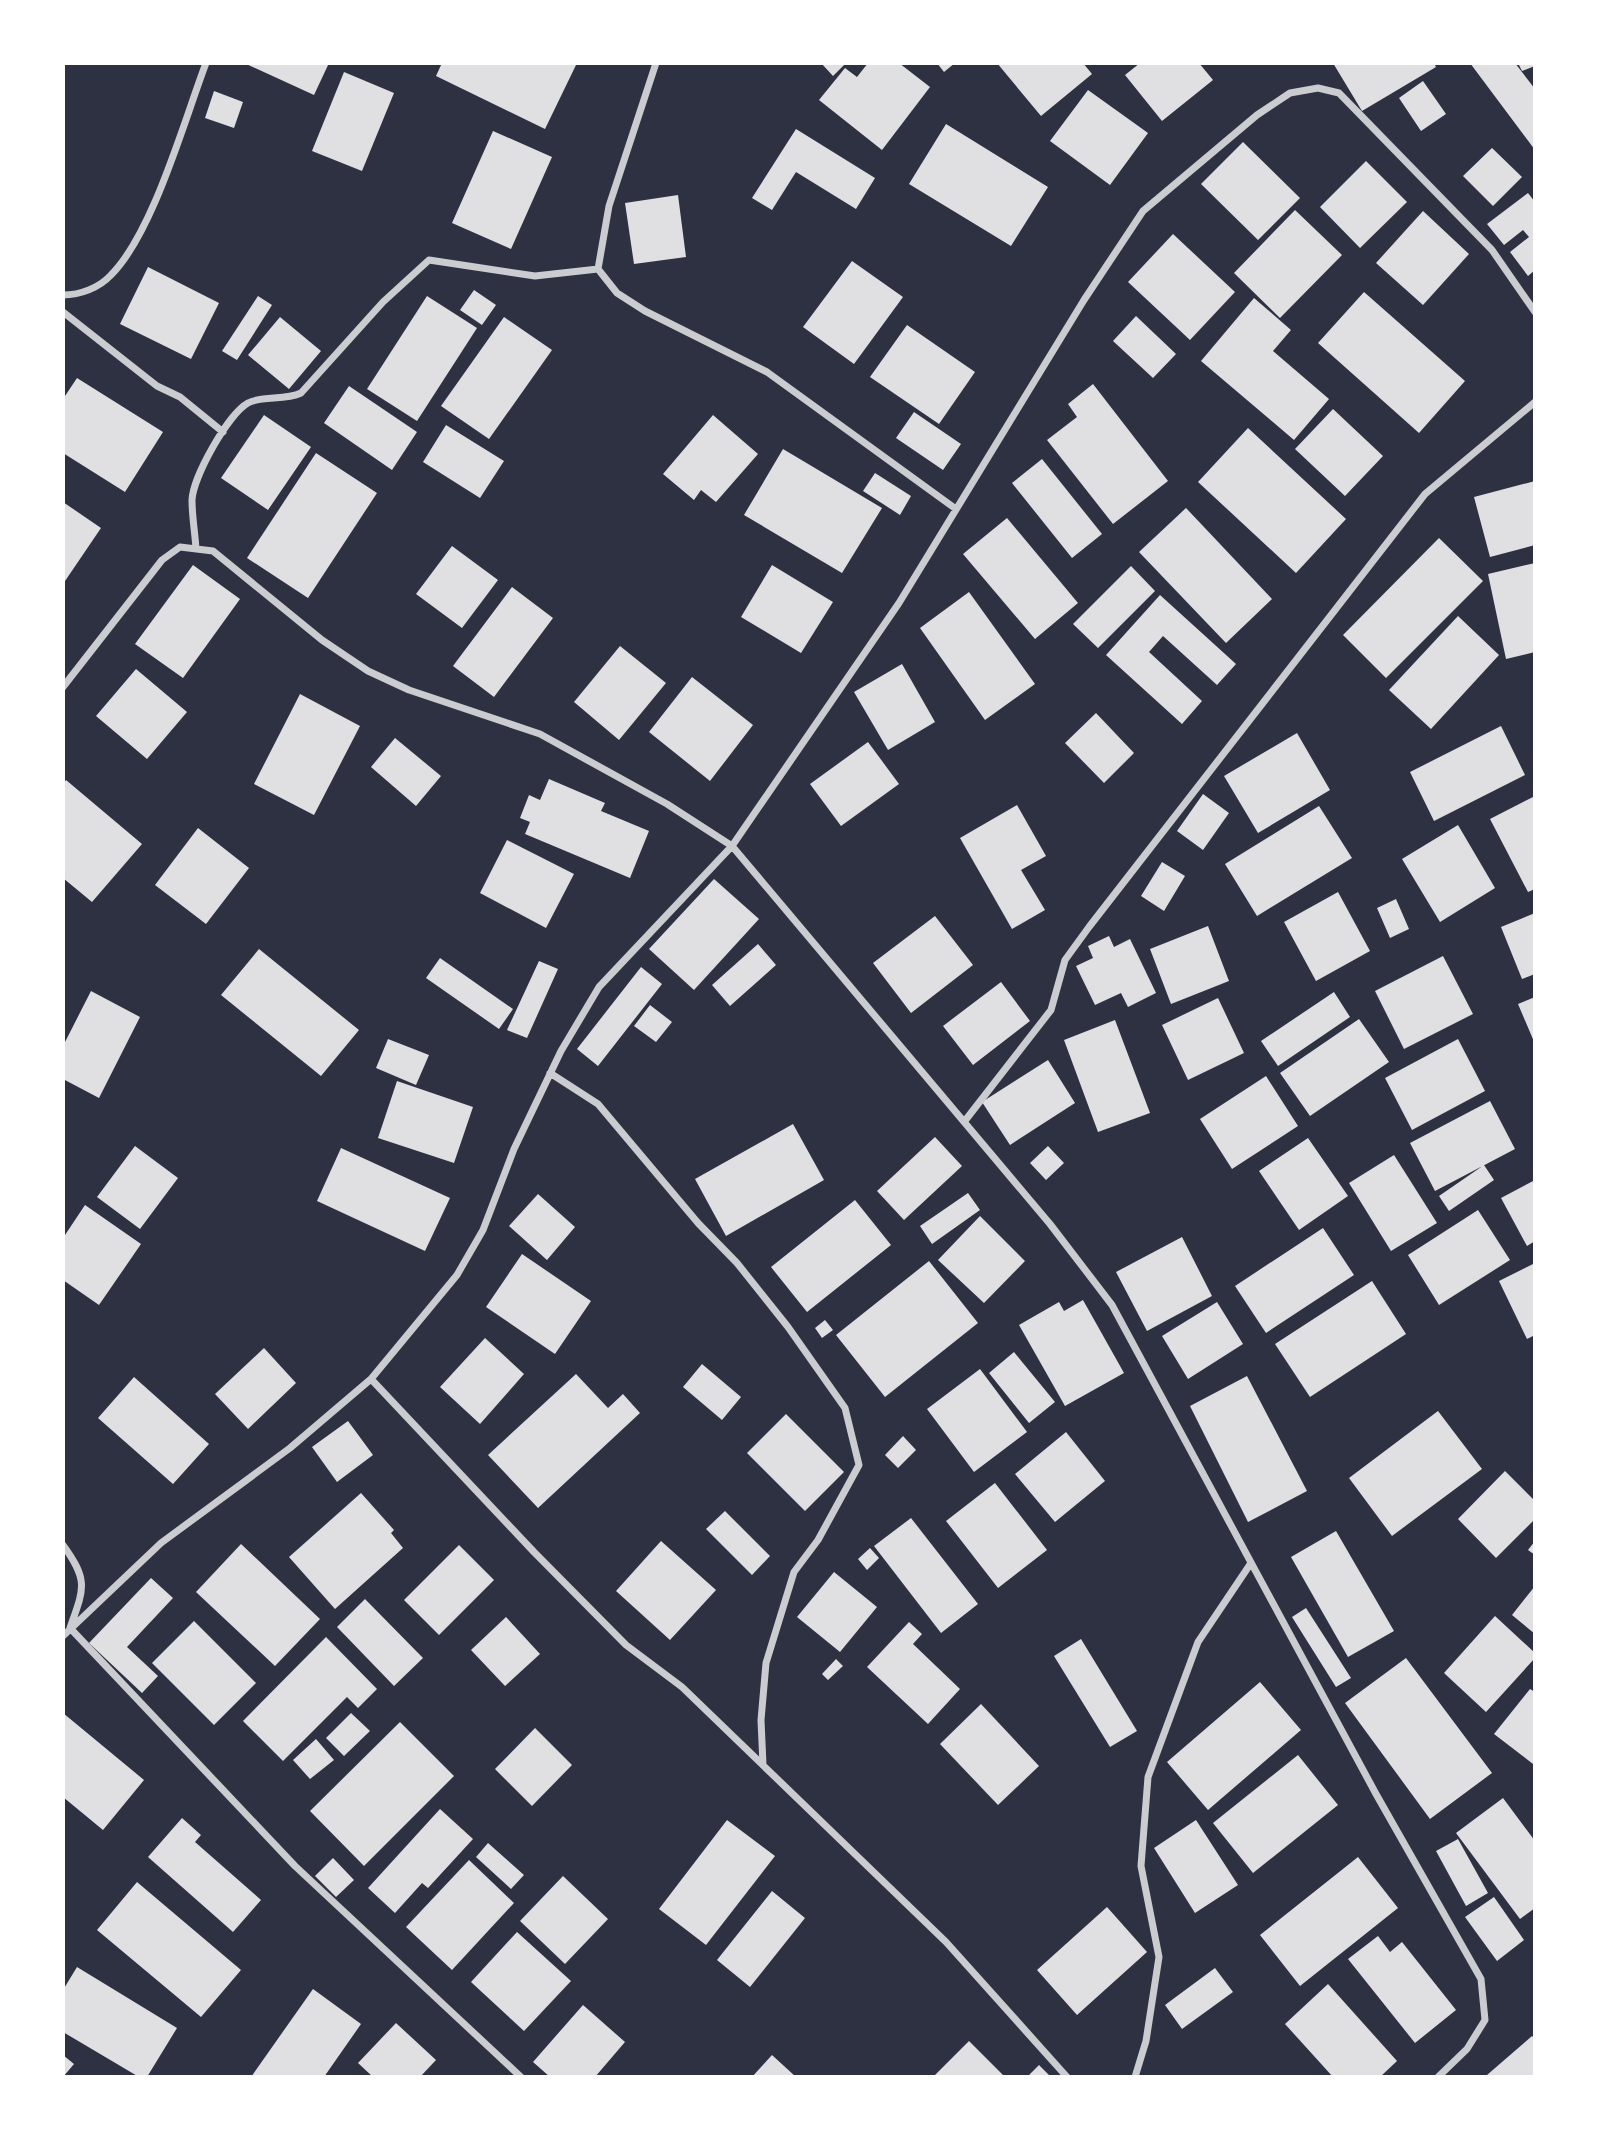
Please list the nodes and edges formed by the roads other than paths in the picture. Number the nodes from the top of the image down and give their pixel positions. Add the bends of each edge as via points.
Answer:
1 (206, 63) edge
2 (656, 63) edge
3 (598, 269) junction
4 (63, 295) edge
5 (63, 312) edge
6 (1535, 312) edge
7 (1535, 402) edge
8 (223, 432) junction
9 (957, 509) junction
10 (195, 549) junction
11 (63, 687) edge
12 (732, 846) junction
13 (550, 1073) junction
14 (964, 1122) junction
15 (371, 1379) junction
16 (63, 1545) edge
17 (1251, 1563) junction
18 (70, 1628) junction
19 (63, 1636) edge
20 (763, 1765) junction
21 (522, 2077) edge
22 (1067, 2077) edge
23 (1135, 2077) edge
24 (1438, 2077) edge

1 - 4 street via 152,208 131,251 110,277 79,295
2 - 3 street via 608,206
3 - 8 street via 535,276 429,260 383,302 301,393 250,401
3 - 9 street via 617,293 767,372
5 - 8 street
6 - 9 street via 1492,250 1339,93 1318,88 1290,93 1257,115 1143,211
7 - 14 street via 1425,494 1088,927 1065,960 1051,1010
8 - 10 street via 211,449 192,499
9 - 12 street via 899,603
10 - 11 street via 180,547 162,559
10 - 12 street via 213,551 322,640 368,671 409,690 540,734 667,804
12 - 13 street via 599,986
12 - 14 street
13 - 15 street via 483,1230 463,1264
13 - 20 street via 598,1104 737,1263 845,1408 859,1465 818,1540 794,1572 766,1662
14 - 17 street via 1112,1305
15 - 18 street via 290,1448 161,1543
15 - 20 street via 626,1645 682,1687
16 - 18 street via 78,1565 83,1591
17 - 23 street via 1198,1642 1148,1777 1142,1866 1159,1957 1146,2041
17 - 24 street via 1481,1979 1485,2020 1467,2049
18 - 19 street
18 - 21 street via 295,1866
20 - 22 street via 946,1942

